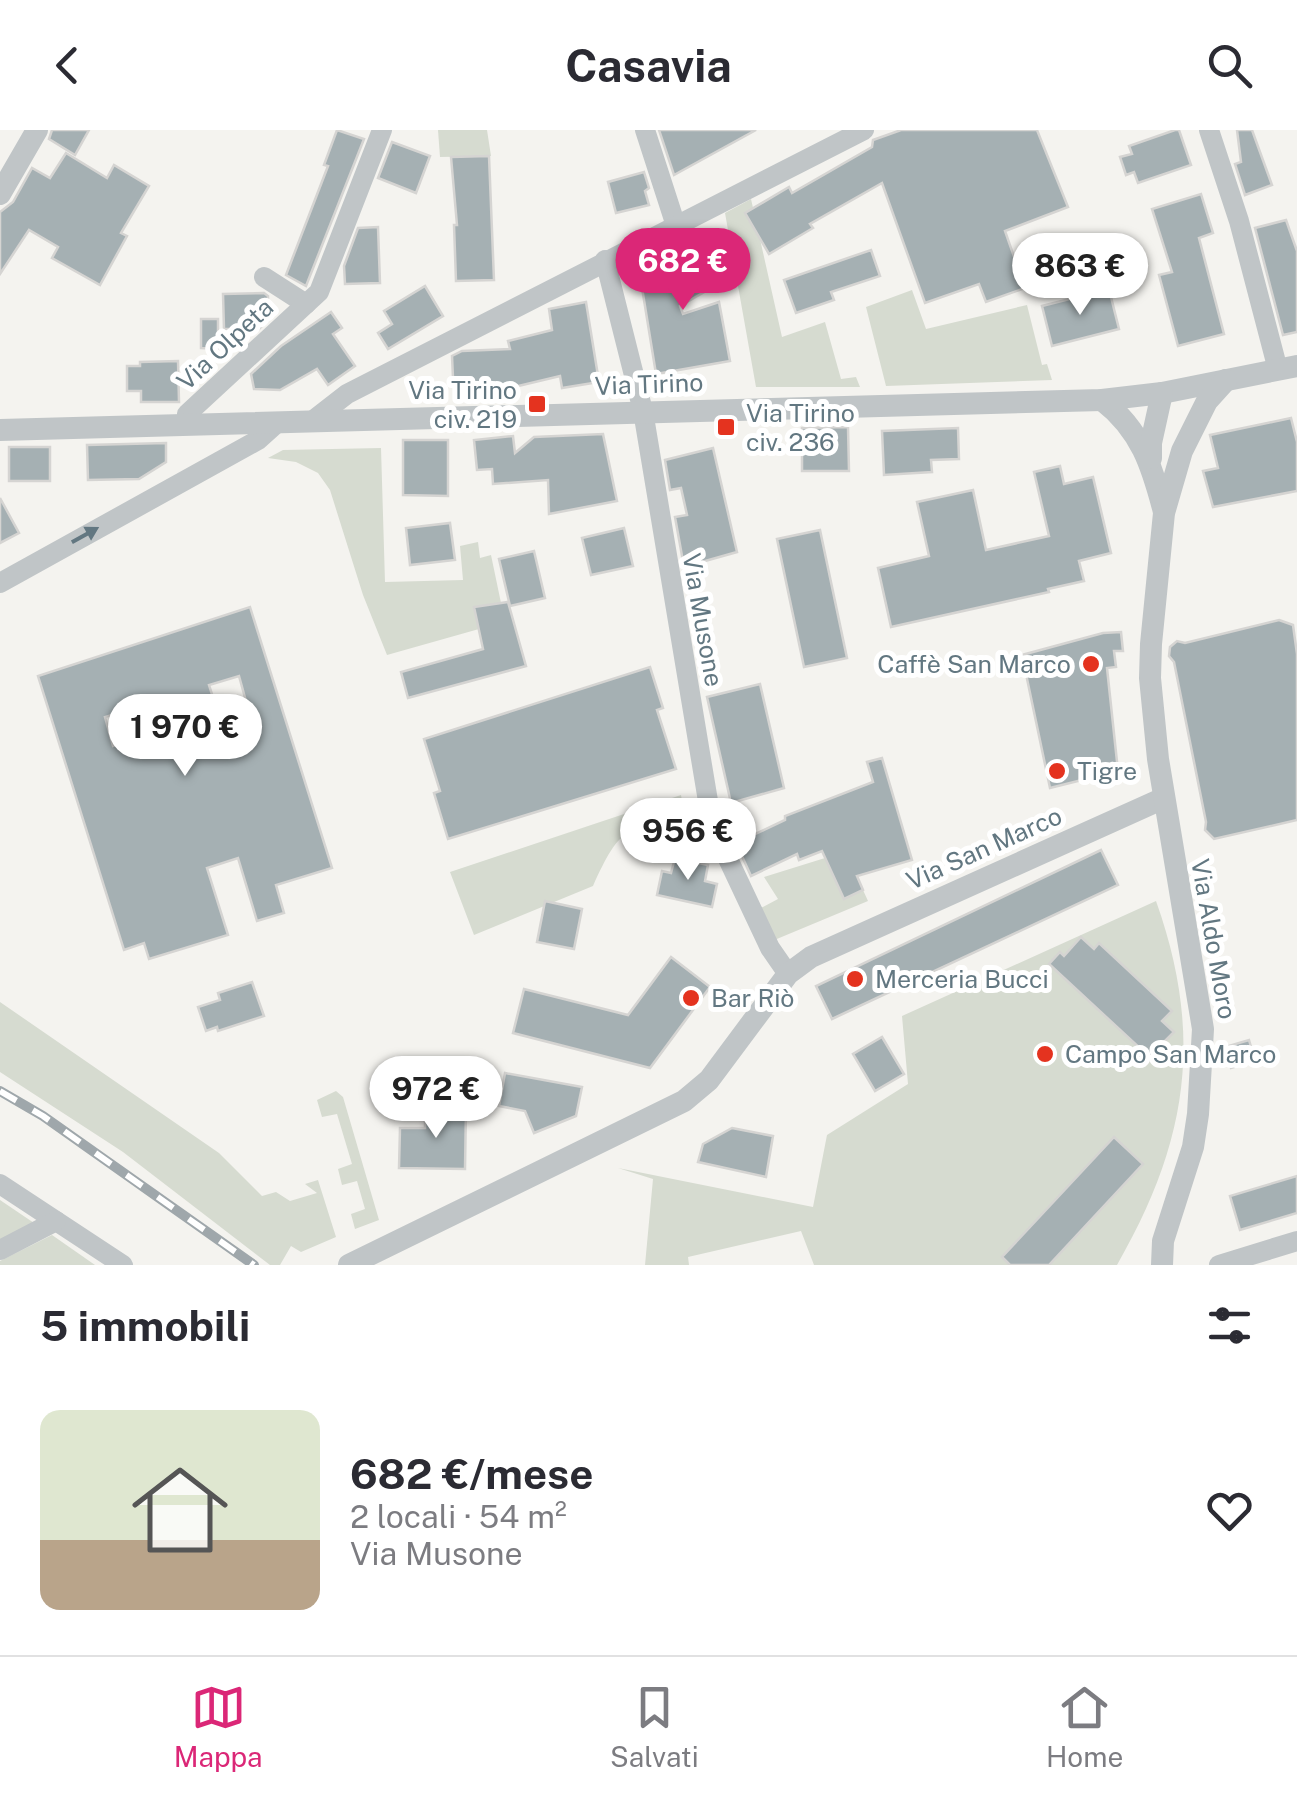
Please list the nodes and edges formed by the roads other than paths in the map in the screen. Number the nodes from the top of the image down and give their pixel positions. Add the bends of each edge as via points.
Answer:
1 (37, 130) edge
2 (382, 130) edge
3 (645, 130) edge
4 (864, 130) edge
5 (1209, 130) edge
6 (0, 194) edge
7 (676, 226) junction
8 (605, 260) junction
9 (264, 277) dead end
10 (306, 304) junction
11 (1288, 368) edge
12 (1226, 380) junction
13 (1162, 393) junction
14 (1102, 400) junction
15 (643, 411) junction
16 (278, 422) junction
17 (310, 422) junction
18 (186, 425) junction
19 (0, 430) edge
20 (1182, 451) junction
21 (1151, 464) junction
22 (1164, 513) junction
23 (0, 583) edge
24 (1164, 798) junction
25 (788, 974) junction
26 (0, 1184) edge
27 (56, 1221) junction
28 (1297, 1241) edge
29 (0, 1250) edge
30 (123, 1265) edge
31 (349, 1265) edge
32 (1162, 1265) edge
33 (1219, 1265) edge

1 - 6 street
2 - 10 street, Via Olpeta via 319,292
3 - 7 street
4 - 7 street
5 - 11 street
7 - 8 street
8 - 15 street, Via Musone
8 - 17 street via 348,394
9 - 10 street, Via Olpeta
10 - 18 street, Via Olpeta via 187,414
11 - 12 street, Via Tirino
12 - 13 street, Via Tirino
12 - 20 street via 1207,401
13 - 14 street, Via Tirino
13 - 20 street
13 - 21 street
14 - 15 street, Via Tirino
14 - 21 street via 1132,428
15 - 17 street, Via Tirino
15 - 25 street, Via Musone via 712,825
16 - 17 street, Via Tirino
16 - 18 street, Via Tirino
23 -> 16 street via 258,440
18 - 19 street, Via Tirino
20 - 22 street
21 - 22 street
22 - 24 street via 1150,678
24 - 25 street, Via San Marco via 810,957
24 - 32 street, Via Aldo Moro via 1203,1029 1193,1147 1163,1241
25 - 31 street via 709,1080 684,1101
26 - 27 street
27 - 29 street
27 - 30 street
28 - 33 street

